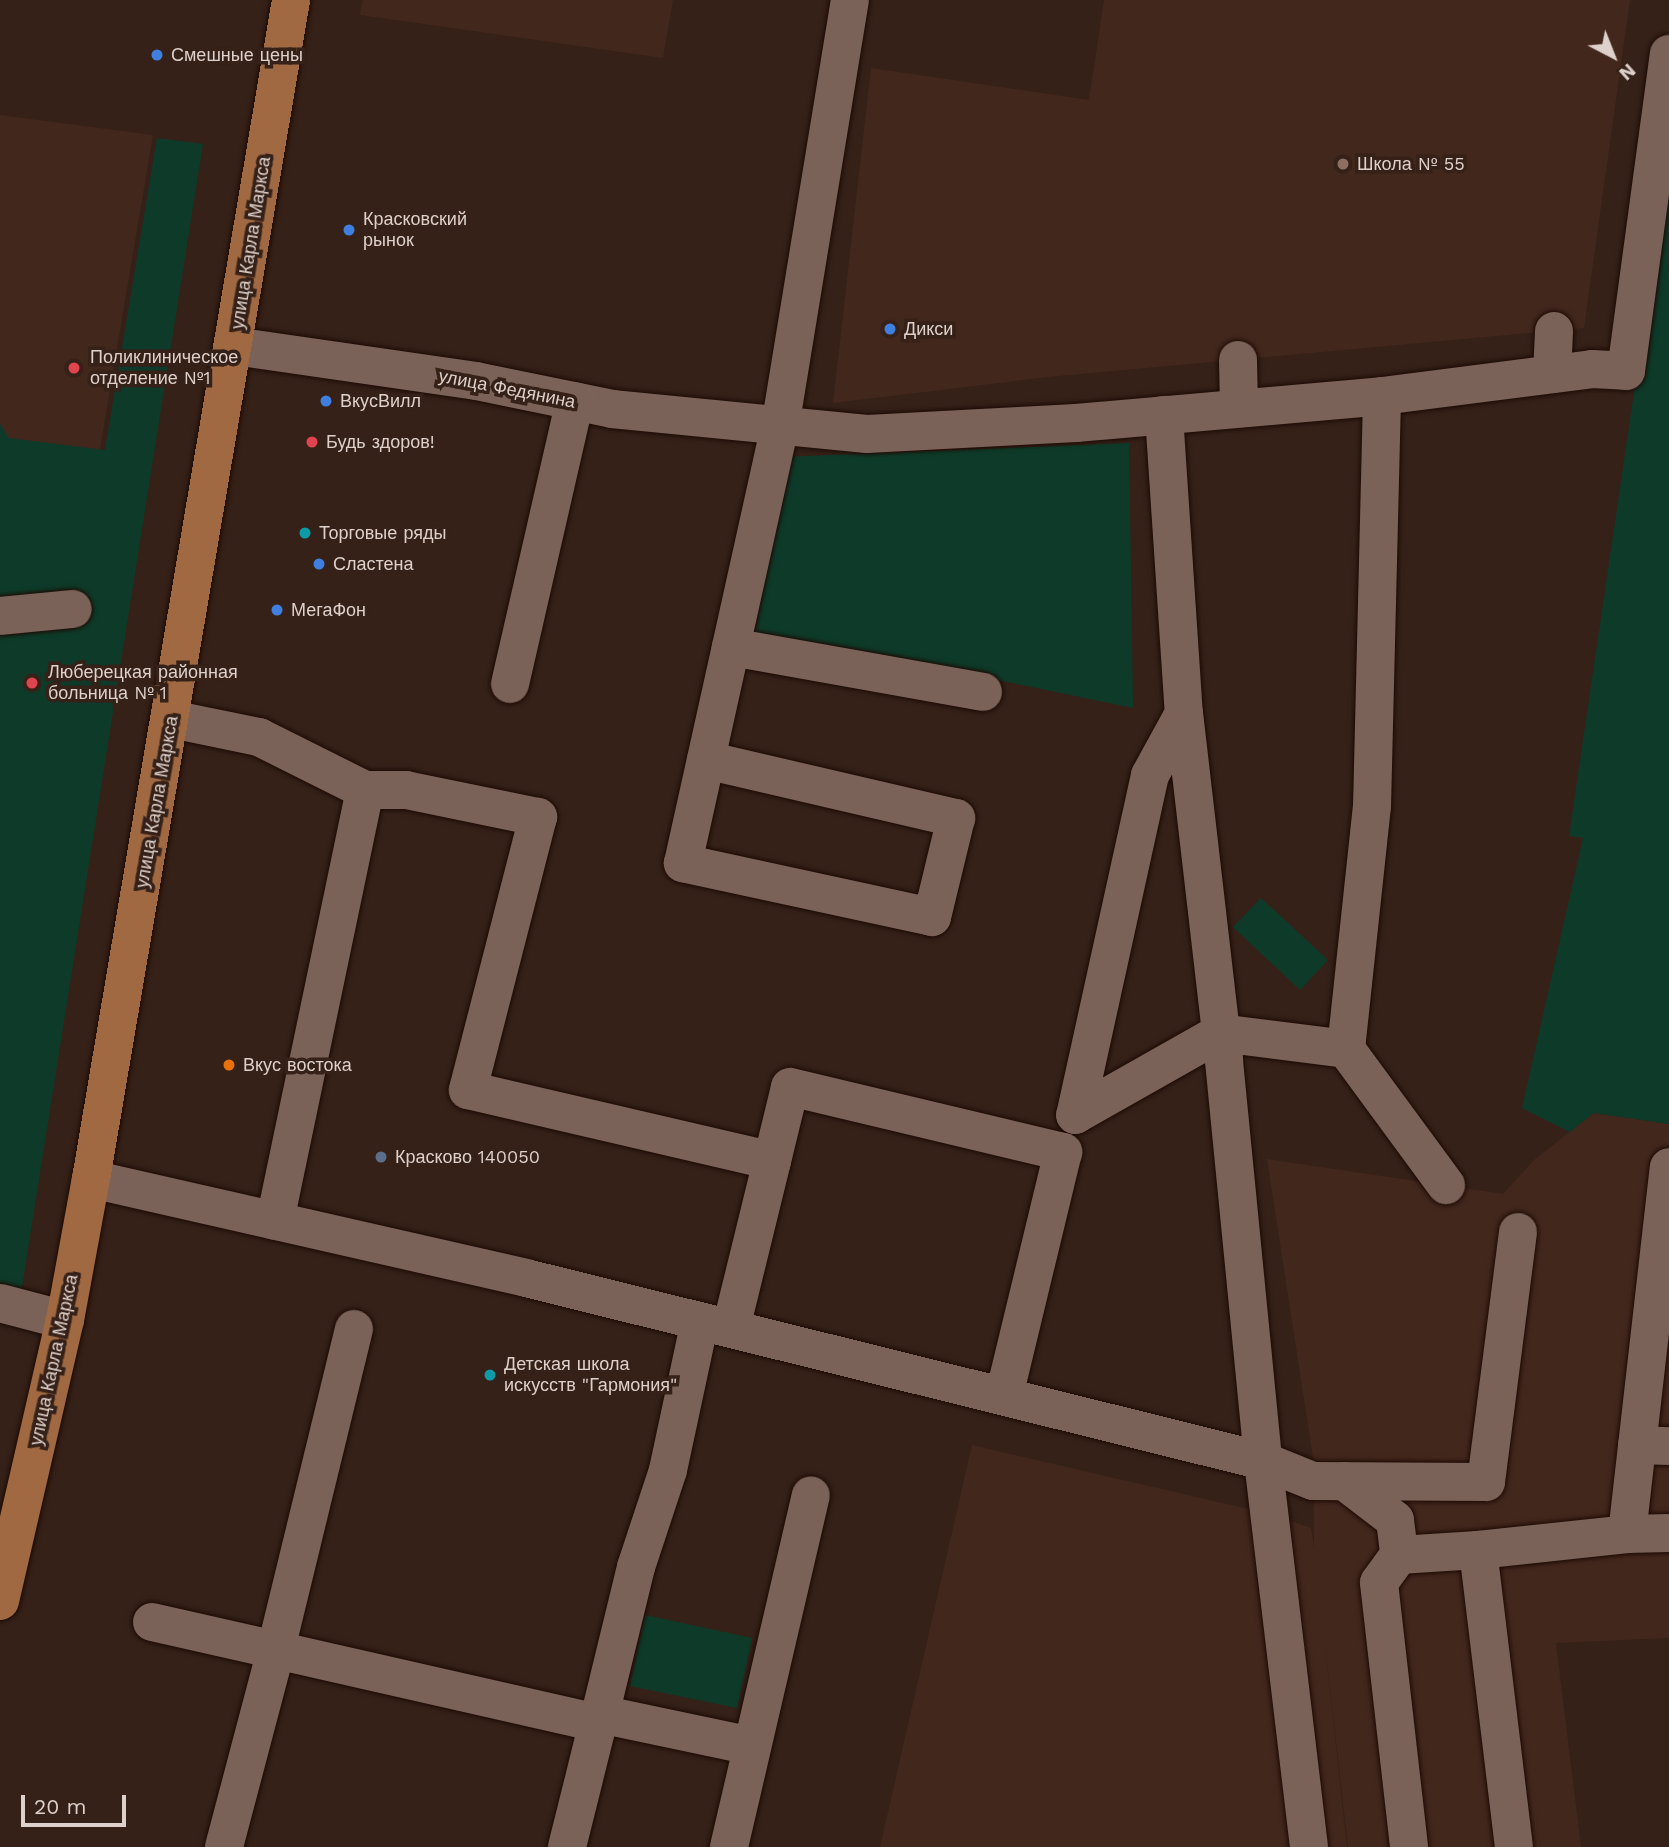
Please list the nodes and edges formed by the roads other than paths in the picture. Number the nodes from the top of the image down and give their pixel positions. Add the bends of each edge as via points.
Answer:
1 (291, 0) edge
2 (850, 0) edge
3 (1669, 54) edge
4 (1555, 331) dead end
5 (234, 346) junction
6 (1238, 360) dead end
7 (1552, 374) junction
8 (1382, 396) junction
9 (575, 401) junction
10 (1239, 406) junction
11 (1164, 415) junction
12 (780, 427) junction
13 (73, 609) dead end
14 (0, 616) edge
15 (731, 647) junction
16 (510, 684) dead end
17 (983, 692) dead end
18 (1184, 713) junction
19 (172, 719) junction
20 (706, 760) junction
21 (365, 790) junction
22 (1220, 1033) junction
23 (1346, 1049) junction
24 (772, 1161) junction
25 (1669, 1167) edge
26 (91, 1179) junction
27 (1446, 1185) dead end
28 (275, 1221) junction
29 (1518, 1232) dead end
30 (0, 1303) edge
31 (65, 1320) junction
32 (715, 1324) junction
33 (354, 1329) dead end
34 (1004, 1396) junction
35 (1653, 1446) edge
36 (1263, 1461) junction
37 (1344, 1481) junction
38 (811, 1495) dead end
39 (9, 1520) edge
40 (1669, 1533) edge
41 (1627, 1534) junction
42 (1478, 1550) junction
43 (1399, 1555) junction
44 (0, 1601) edge
45 (152, 1622) dead end
46 (276, 1650) junction
47 (599, 1718) junction
48 (752, 1746) junction
49 (224, 1847) edge
50 (568, 1847) edge
51 (729, 1847) edge
52 (1310, 1847) edge
53 (1409, 1847) edge
54 (1514, 1847) edge

1 - 5 main road, улица Карла Маркса
2 - 12 street
3 - 7 street, улица Федянина via 1626,371
4 - 7 street
5 - 9 street, улица Федянина via 476,381
5 - 19 main road, улица Карла Маркса via 196,550
6 - 10 street
7 - 8 street, улица Федянина
8 - 10 street, улица Федянина
8 - 23 street via 1372,807
9 - 12 street, улица Федянина
9 - 16 street
10 - 11 street, улица Федянина
11 - 12 street, улица Федянина via 867,434
11 - 18 street
12 - 15 street
13 - 14 street
15 - 17 street
15 - 20 street
18 - 22 street
18 - 22 street via 1150,775 1075,1115
19 - 21 street via 259,737
19 - 26 main road, улица Карла Маркса
20 - 20 street via 683,863 932,917 956,818
21 - 24 street via 407,790 538,817 468,1090
21 - 28 street
22 - 23 street
22 - 36 street
23 - 27 street
24 - 32 street
24 - 34 street via 790,1087 1063,1152
25 - 35 street
26 - 28 street
26 - 31 main road, улица Карла Маркса
28 - 32 street
29 - 37 street via 1486,1482
30 - 31 street
31 - 39 main road, улица Карла Маркса
32 - 34 street
32 - 47 street via 636,1567
33 - 46 street
34 - 36 street
35 - 41 street
36 - 37 street via 1313,1481
36 - 52 street
37 - 43 street via 1395,1520
38 - 48 street
39 - 44 main road, улица Карла Маркса
40 - 41 street
41 - 42 street
42 - 43 street
42 - 54 street
43 - 53 street via 1379,1583
45 - 46 street
46 - 47 street
46 - 49 street
47 - 48 street
47 - 50 street
48 - 51 street

